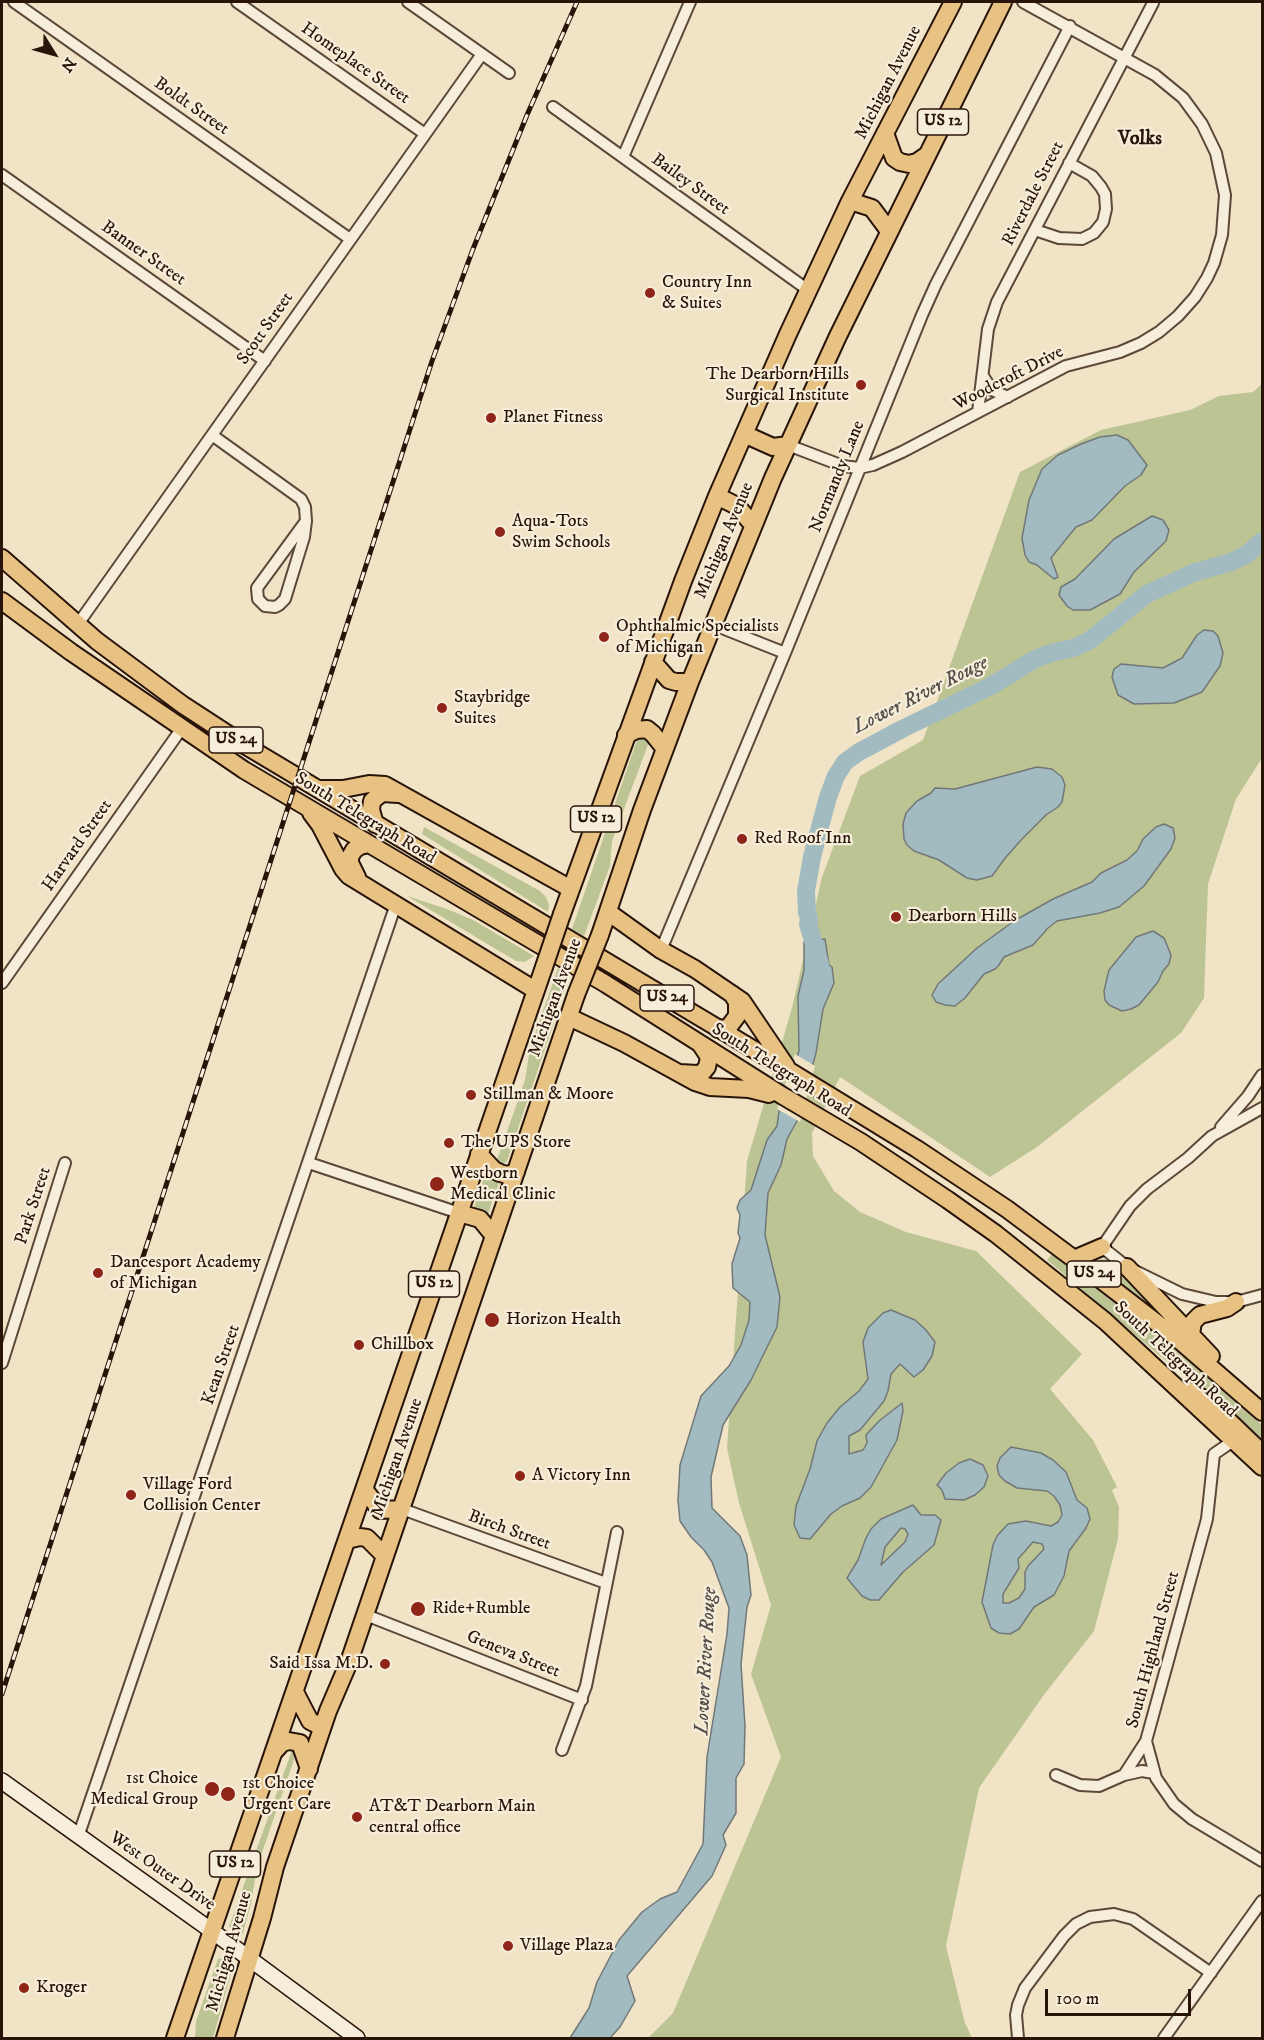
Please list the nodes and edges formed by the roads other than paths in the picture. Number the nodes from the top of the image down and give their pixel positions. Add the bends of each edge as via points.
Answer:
1 (14, 2) edge
2 (237, 2) edge
3 (408, 2) edge
4 (690, 2) edge
5 (953, 2) edge
6 (1004, 2) edge
7 (1023, 2) edge
8 (1153, 3) edge
9 (1070, 26) junction
10 (486, 57) junction
11 (1124, 57) junction
12 (509, 73) dead end
13 (553, 107) dead end
14 (885, 133) junction
15 (425, 134) junction
16 (927, 155) junction
17 (623, 156) junction
18 (1069, 164) junction
19 (2, 175) edge
20 (850, 201) junction
21 (1035, 230) junction
22 (890, 231) junction
23 (350, 239) junction
24 (808, 290) junction
25 (265, 360) junction
26 (983, 376) junction
27 (1008, 397) junction
28 (978, 412) junction
29 (744, 434) junction
30 (212, 435) junction
31 (788, 445) junction
32 (860, 468) junction
33 (717, 496) junction
34 (306, 521) junction
35 (753, 525) junction
36 (2, 558) edge
37 (2, 573) edge
38 (2, 601) edge
39 (60, 608) junction
40 (78, 624) junction
41 (712, 624) junction
42 (56, 641) junction
43 (785, 653) junction
44 (653, 662) junction
45 (690, 682) junction
46 (182, 728) junction
47 (626, 735) junction
48 (664, 749) junction
49 (317, 789) junction
50 (400, 794) junction
51 (304, 806) junction
52 (375, 824) junction
53 (369, 844) junction
54 (361, 883) junction
55 (571, 888) junction
56 (396, 904) junction
57 (608, 912) junction
58 (660, 950) junction
59 (2, 982) edge
60 (536, 990) junction
61 (731, 993) junction
62 (569, 1017) junction
63 (718, 1029) junction
64 (701, 1045) junction
65 (788, 1070) junction
66 (679, 1073) junction
67 (1263, 1074) edge
68 (783, 1096) junction
69 (1263, 1108) edge
70 (1212, 1136) junction
71 (479, 1154) junction
72 (66, 1163) dead end
73 (309, 1163) junction
74 (516, 1172) junction
75 (459, 1213) junction
76 (494, 1236) junction
77 (1102, 1246) junction
78 (1074, 1259) junction
79 (1127, 1267) junction
80 (1263, 1295) edge
81 (1236, 1302) junction
82 (1191, 1334) junction
83 (2, 1363) edge
84 (1164, 1375) junction
85 (1225, 1380) junction
86 (1263, 1412) edge
87 (1233, 1441) junction
88 (1263, 1453) edge
89 (1263, 1467) edge
90 (364, 1489) junction
91 (402, 1509) junction
92 (616, 1532) dead end
93 (347, 1540) junction
94 (386, 1557) junction
95 (606, 1583) junction
96 (366, 1615) junction
97 (295, 1692) junction
98 (582, 1700) junction
99 (322, 1728) junction
100 (1146, 1741) junction
101 (562, 1750) dead end
102 (273, 1753) junction
103 (309, 1768) junction
104 (1154, 1773) junction
105 (1124, 1774) junction
106 (1056, 1775) dead end
107 (2, 1781) edge
108 (78, 1837) junction
109 (1263, 1861) edge
110 (1263, 1901) edge
111 (212, 1931) junction
112 (249, 1958) junction
113 (1211, 1973) junction
114 (175, 2038) edge
115 (225, 2038) edge
116 (357, 2038) edge
117 (1018, 2038) edge
118 (1164, 2038) edge

1 - 23 street, Boldt Street
2 - 15 street, Homeplace Street
3 - 10 street
4 - 17 street
5 - 14 main road, Michigan Avenue / US 12
6 - 16 main road, Michigan Avenue / US 12
7 - 9 street, Woodcroft Drive
8 - 11 street, Riverdale Street
9 - 11 street, Woodcroft Drive
9 - 32 street, Normandy Lane via 936,284
10 - 12 street
10 - 15 street, Scott Street
11 - 18 street, Riverdale Street
11 - 27 street, Woodcroft Drive via 1176,92 1210,138 1225,195 1218,251 1194,297 1159,332 1120,352 1066,366
13 - 17 street, Bailey Street
14 - 16 main road via 894,158 900,162 917,162
14 - 20 main road, Michigan Avenue / US 12
15 - 23 street, Scott Street
16 - 22 main road, Michigan Avenue / US 12
17 - 24 street, Bailey Street
18 - 21 street, Riverdale Street
18 - 21 street via 1092,176 1101,187 1106,209 1103,222 1082,239 1059,238
19 - 25 street, Banner Street
20 - 22 main road via 872,208
20 - 24 main road, Michigan Avenue / US 12
21 - 26 street, Riverdale Street via 993,311
22 - 31 main road, Michigan Avenue / US 12
23 - 25 street, Scott Street
24 - 29 main road, Michigan Avenue / US 12
25 - 30 street, Scott Street
26 - 27 street via 992,390
26 - 28 street, Riverdale Street
27 - 28 street, Woodcroft Drive
28 - 32 street, Woodcroft Drive via 902,452
29 - 31 main road via 772,447
29 - 33 main road, Michigan Avenue / US 12
30 - 34 street via 301,499
30 - 40 street, Scott Street
31 - 32 street via 843,466
31 - 35 main road, Michigan Avenue / US 12
32 - 43 street, Normandy Lane
33 - 35 main road via 736,506
33 - 44 main road, Michigan Avenue / US 12
34 - 34 street via 257,588 258,599 265,606 275,607 285,599
35 - 41 main road, Michigan Avenue / US 12
36 - 39 main road, South Telegraph Road / US 24
37 - 39 main road via 27,595
38 - 42 main road, South Telegraph Road / US 24
39 - 40 main road, South Telegraph Road / US 24
40 - 42 main road via 67,637
40 - 49 main road, South Telegraph Road / US 24 via 183,705
41 - 43 street
41 - 45 main road, Michigan Avenue / US 12
42 - 46 main road, South Telegraph Road / US 24
43 - 58 street, Normandy Lane
44 - 45 main road via 669,680
44 - 47 main road, Michigan Avenue / US 12
45 - 48 main road, Michigan Avenue / US 12
46 - 51 main road, South Telegraph Road / US 24
46 - 59 street, Harvard Street
47 - 48 main road via 646,729
47 - 55 main road, Michigan Avenue / US 12
48 - 57 main road, Michigan Avenue / US 12
49 - 50 main road via 377,784
49 - 52 main road, South Telegraph Road / US 24
50 - 52 main road via 390,792 372,801
50 - 55 main road
51 - 53 main road, South Telegraph Road / US 24
51 - 54 main road via 320,825 343,869
52 - 63 main road, South Telegraph Road / US 24
53 - 54 main road via 354,850 350,857
53 - 64 main road, South Telegraph Road / US 24
54 - 56 main road
55 - 60 main road, Michigan Avenue / US 12, bridge
56 - 60 main road
56 - 73 street, Kean Street
57 - 58 main road
57 - 62 main road, Michigan Avenue / US 12, bridge
58 - 61 main road
60 - 71 main road, Michigan Avenue / US 12
61 - 63 main road via 737,1016 728,1028
61 - 65 main road via 750,1011
62 - 66 main road
62 - 74 main road, Michigan Avenue / US 12
63 - 65 main road, South Telegraph Road / US 24
64 - 66 main road via 709,1057 707,1067 702,1073
64 - 68 main road, South Telegraph Road / US 24
65 - 78 main road, South Telegraph Road / US 24 via 917,1149
66 - 68 main road via 710,1087
67 - 70 street
68 - 84 main road, South Telegraph Road / US 24 via 996,1234 1105,1321
69 - 70 street
70 - 77 street via 1137,1198
71 - 74 main road via 500,1173
71 - 75 main road, Michigan Avenue / US 12
72 - 83 street, Park Street
73 - 75 street
73 - 108 street, Kean Street
74 - 76 main road, Michigan Avenue / US 12
75 - 76 main road via 480,1219
75 - 90 main road, Michigan Avenue / US 12
76 - 91 main road, Michigan Avenue / US 12
77 - 78 main road
77 - 79 street
78 - 85 main road, South Telegraph Road / US 24
79 - 81 street via 1182,1294
79 - 82 main road
80 - 81 street
81 - 82 main road via 1200,1315 1193,1322
82 - 85 main road via 1212,1357
84 - 87 main road, South Telegraph Road / US 24
84 - 88 main road via 1209,1402
85 - 86 main road, South Telegraph Road / US 24
87 - 89 main road, South Telegraph Road / US 24
87 - 100 street, South Highland Street via 1214,1454 1207,1519
90 - 91 main road via 380,1510
90 - 93 main road, Michigan Avenue / US 12
91 - 94 main road, Michigan Avenue / US 12
91 - 95 street, Birch Street
92 - 95 street
93 - 94 main road via 367,1538
93 - 97 main road, Michigan Avenue / US 12
94 - 96 main road, Michigan Avenue / US 12
95 - 98 street
96 - 98 street, Geneva Street
96 - 99 main road, Michigan Avenue / US 12
97 - 99 main road via 310,1721
97 - 102 main road, Michigan Avenue / US 12
98 - 101 street
99 - 103 main road, Michigan Avenue / US 12
100 - 104 street, South Highland Street
100 - 105 street
102 - 103 main road via 282,1743 300,1743
102 - 111 main road, Michigan Avenue / US 12
103 - 112 main road, Michigan Avenue / US 12
104 - 105 street
104 - 109 street, South Highland Street via 1168,1797 1183,1812
105 - 106 street via 1099,1786 1080,1785
107 - 108 main road, West Outer Drive
108 - 111 main road, West Outer Drive
110 - 113 street
111 - 112 main road, West Outer Drive
111 - 114 main road, Michigan Avenue / US 12
112 - 115 main road, Michigan Avenue / US 12
112 - 116 main road, West Outer Drive
113 - 117 street via 1133,1919 1097,1915 1076,1924 1064,1936 1026,1988 1018,2005
113 - 118 street

